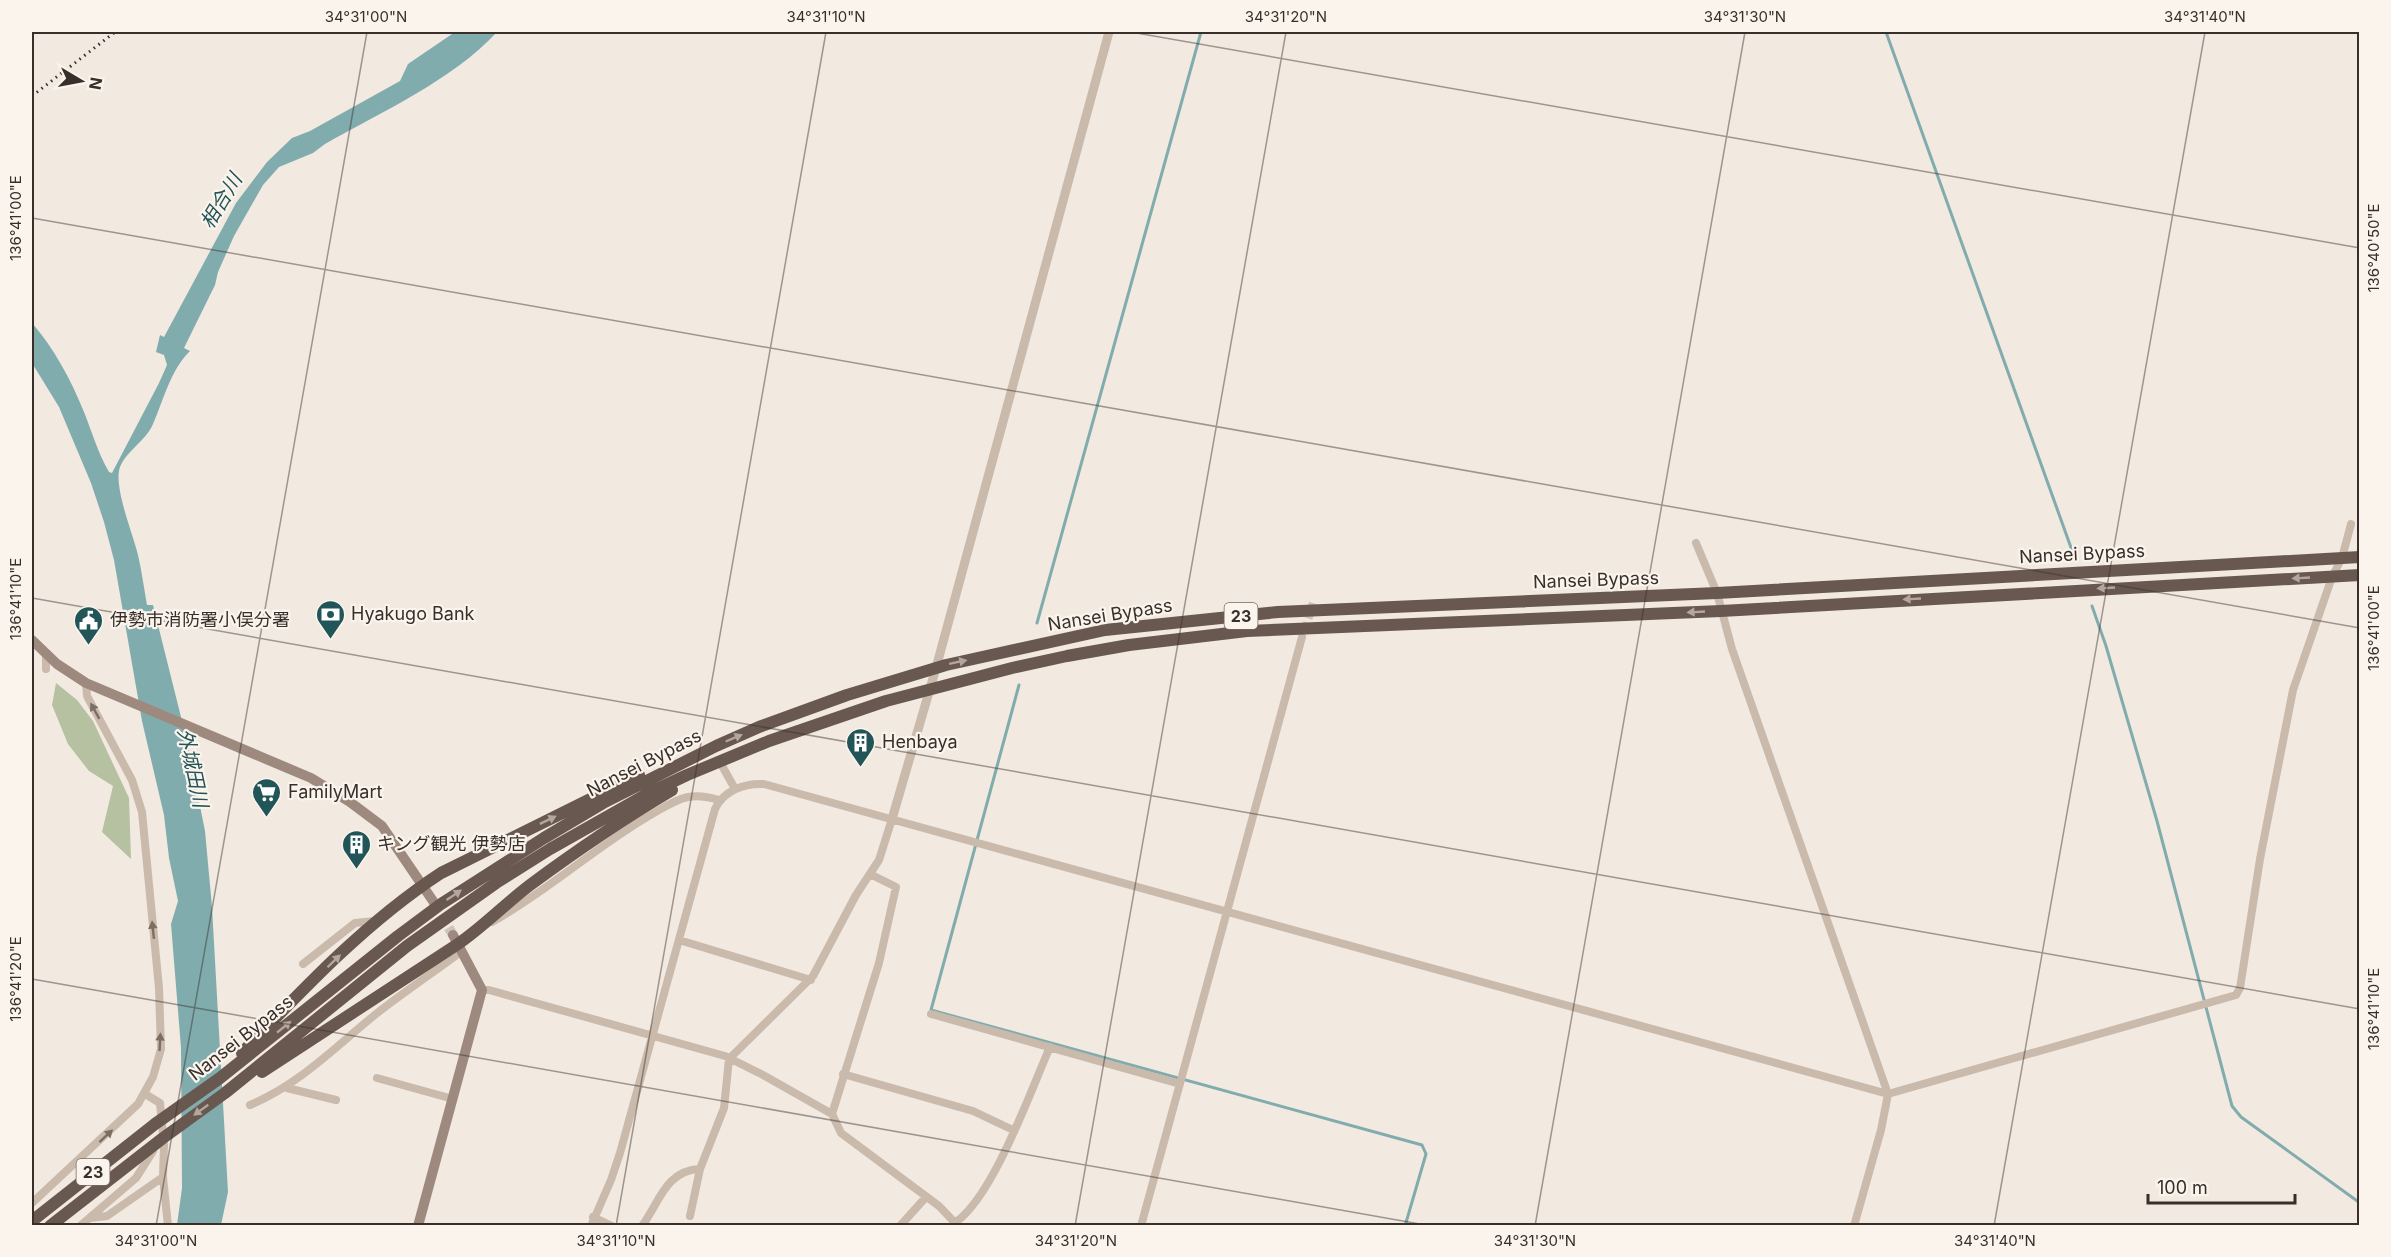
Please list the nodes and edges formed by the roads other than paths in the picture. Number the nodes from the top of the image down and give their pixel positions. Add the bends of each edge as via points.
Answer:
1 (1109, 32) edge
2 (2351, 524) dead end
3 (1696, 543) dead end
4 (2360, 556) edge
5 (2342, 558) junction
6 (2360, 575) edge
7 (2332, 577) junction
8 (1718, 593) junction
9 (1721, 611) junction
10 (1302, 637) tunnel mouth
11 (32, 640) edge
12 (46, 654) junction
13 (936, 668) junction
14 (46, 669) dead end
15 (86, 682) junction
16 (929, 689) junction
17 (712, 747) junction
18 (720, 762) junction
19 (735, 789) junction
20 (719, 800) junction
21 (892, 819) junction
22 (870, 874) junction
23 (422, 886) junction
24 (433, 901) tunnel mouth
25 (1227, 912) junction
26 (376, 921) junction
27 (480, 929) junction
28 (678, 940) junction
29 (457, 943) junction
30 (303, 964) dead end
31 (811, 980) junction
32 (482, 990) junction
33 (931, 1014) dead end
34 (652, 1036) junction
35 (1050, 1047) junction
36 (729, 1059) junction
37 (843, 1074) junction
38 (220, 1078) junction
39 (377, 1078) dead end
40 (1181, 1080) junction
41 (287, 1088) junction
42 (225, 1093) junction
43 (145, 1094) junction
44 (1888, 1094) junction
45 (453, 1099) junction
46 (336, 1100) dead end
47 (250, 1106) dead end
48 (832, 1114) junction
49 (1013, 1130) junction
50 (163, 1138) junction
51 (700, 1169) junction
52 (163, 1177) junction
53 (926, 1197) junction
54 (32, 1203) edge
55 (690, 1216) dead end
56 (90, 1218) junction
57 (32, 1221) edge
58 (592, 1221) edge
59 (957, 1224) edge
60 (50, 1226) edge
61 (80, 1226) edge
62 (168, 1226) edge
63 (418, 1226) edge
64 (612, 1226) edge
65 (642, 1226) edge
66 (900, 1226) edge
67 (1141, 1226) edge
68 (1854, 1226) edge

1 - 13 street
2 - 5 street
3 - 8 street
4 - 5 highway, Nansei Bypass / 23
5 - 7 street
5 - 8 highway, Nansei Bypass / 23
6 - 7 highway, Nansei Bypass / 23
7 -> 9 highway, Nansei Bypass / 23
7 - 44 street via 2293,690 2260,859 2240,990 2236,995
8 - 9 street
13 -> 8 highway, Nansei Bypass / 23 via 1105,630 1278,612
9 -> 16 highway, Nansei Bypass / 23 via 1224,634 1129,645
9 - 44 street
10 - 25 street
11 - 12 main road
12 - 14 street
12 - 15 main road
13 - 16 street
17 -> 13 highway, Nansei Bypass / 23 via 848,695
15 - 23 main road via 311,778 382,826
43 -> 15 street via 161,1049 161,1037 143,822 137,790 87,696
16 - 18 highway, Nansei Bypass / 23 via 824,720
16 - 21 street
23 -> 17 highway via 670,760
38 -> 17 highway, Nansei Bypass / 23 via 450,898 603,803
18 - 19 street
18 - 27 highway via 623,819 528,887
18 - 42 highway, Nansei Bypass / 23 via 649,793 496,883 407,946
19 - 20 street
19 - 21 street via 752,783 764,784
20 - 27 street via 689,796 676,801 626,830 514,910
20 - 28 street
21 - 22 street via 884,849
21 - 25 street
22 - 31 street
22 - 37 street via 896,887 879,963
23 - 24 main road
23 - 26 highway
25 - 40 street
25 - 44 street
26 - 30 street via 355,923
38 -> 26 highway via 287,1006
27 - 29 highway
28 - 31 street
28 - 34 street
29 - 32 main road
29 - 41 street via 337,1050
29 - 42 highway via 253,1079
31 - 36 street
32 - 34 street
32 - 45 main road
33 - 35 street
34 - 36 street
34 - 58 street via 620,1154
35 - 40 street
35 - 49 street
36 - 48 street
36 - 51 street via 724,1108
37 - 48 street
37 - 49 street via 973,1110
38 - 57 highway, Nansei Bypass / 23
39 - 45 street
40 - 67 street
41 - 46 street
41 - 47 street
42 -> 50 highway, Nansei Bypass / 23
43 - 52 street via 160,1103
54 -> 43 street via 131,1113
44 - 68 street
45 - 63 main road
48 - 53 street via 841,1133
49 - 59 street via 981,1195
50 - 56 street via 136,1178
50 - 60 highway, Nansei Bypass / 23
51 - 55 street
51 - 65 street via 678,1175 666,1185
52 - 56 street via 107,1216
52 - 62 street
53 - 59 street
53 - 66 street
56 - 61 street
58 - 64 street

